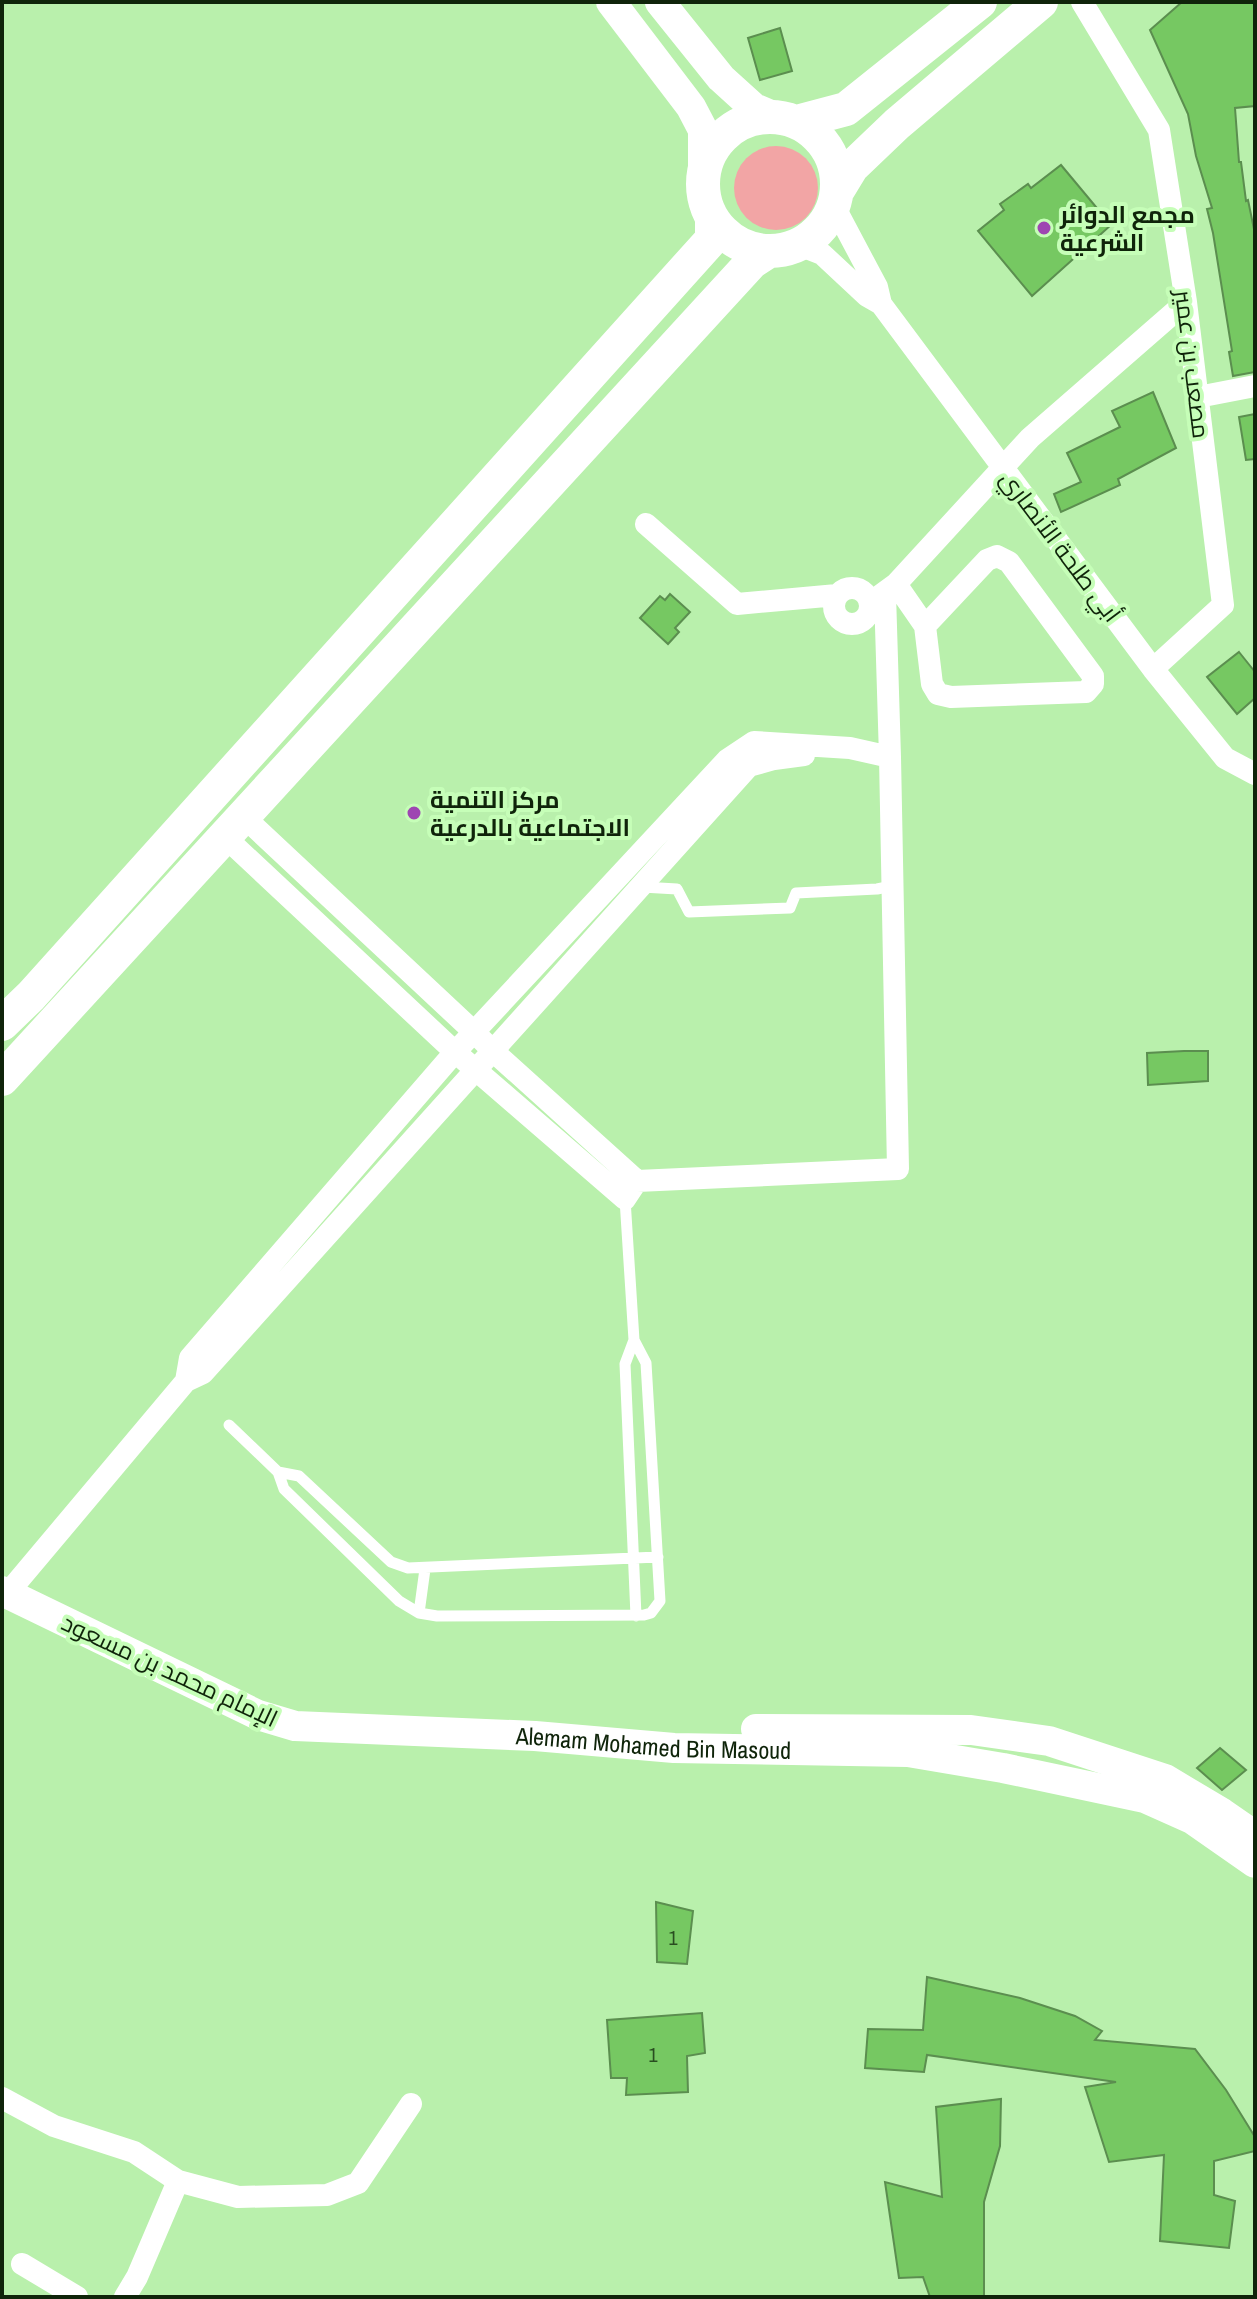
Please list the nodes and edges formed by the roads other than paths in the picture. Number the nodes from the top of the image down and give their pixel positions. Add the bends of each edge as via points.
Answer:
1 (611, 2) edge
2 (660, 2) edge
3 (980, 2) edge
4 (1041, 2) edge
5 (1082, 2) edge
6 (787, 120) junction
7 (703, 179) junction
8 (836, 198) junction
9 (712, 218) junction
10 (784, 248) junction
11 (1186, 302) junction
12 (881, 304) junction
13 (1255, 386) edge
14 (1198, 397) junction
15 (1003, 469) junction
16 (646, 524) dead end
17 (884, 594) junction
18 (925, 626) junction
19 (1153, 669) junction
20 (850, 748) junction
21 (890, 757) junction
22 (1255, 774) edge
23 (234, 827) junction
24 (892, 886) junction
25 (638, 887) junction
26 (31, 996) junction
27 (57, 1019) junction
28 (2, 1024) edge
29 (474, 1032) junction
30 (493, 1051) junction
31 (455, 1052) junction
32 (475, 1069) junction
33 (2, 1079) edge
34 (631, 1190) junction
35 (634, 1340) junction
36 (186, 1381) junction
37 (229, 1425) dead end
38 (278, 1472) junction
39 (658, 1557) junction
40 (634, 1558) junction
41 (425, 1569) junction
42 (4, 1593) edge
43 (419, 1613) junction
44 (636, 1616) junction
45 (1010, 1735) junction
46 (535, 1736) junction
47 (1003, 1768) junction
48 (1255, 1836) edge
49 (1255, 1863) edge
50 (2, 2098) edge
51 (411, 2104) dead end
52 (178, 2181) junction
53 (22, 2264) dead end
54 (77, 2297) edge
55 (125, 2297) edge

1 - 7 street via 703,130
2 - 6 street via 721,78 754,108
3 - 6 main road via 846,109 818,119
4 - 8 main road via 852,167
5 - 11 street, مصعب بن عمير via 1159,130
6 - 7 main road via 756,118 736,126 708,158
6 - 8 main road via 815,133 828,150 836,169
7 - 9 main road
8 - 10 main road via 818,231
8 - 12 street, أبي طلحة الأنصاري
9 - 10 main road via 741,245
9 - 26 main road via 712,239
10 - 12 street, أبي طلحة الأنصاري via 822,254
10 - 23 main road via 752,262
11 - 14 street, مصعب بن عمير
11 - 15 street via 1030,438
12 - 15 street, أبي طلحة الأنصاري
13 - 14 street
14 - 19 street, مصعب بن عمير via 1223,605
15 - 17 street
15 - 19 street, أبي طلحة الأنصاري
16 - 17 street via 737,604 837,595 834,612 847,624 864,619
17 - 18 street
17 - 21 street
18 - 18 street via 932,684 938,694 1086,692 1093,684 1093,676 1009,562 997,556 987,560
19 - 22 street, أبي طلحة الأنصاري via 1225,758
20 - 21 street
20 - 25 street via 749,766
20 - 29 street via 754,742 727,760
21 - 24 street
23 - 27 main road
23 - 29 street
23 - 31 street
24 - 25 lane via 796,893 790,908 689,912 677,889
24 - 34 street via 898,1169
25 - 30 street
26 - 27 main road
26 - 28 main road
27 - 33 main road
29 - 30 street
29 - 31 street
30 - 32 street
30 - 34 street
31 - 32 street
31 - 36 street via 190,1358
32 - 34 street
32 - 36 street via 203,1373
34 - 35 lane
35 - 39 lane via 646,1363
35 - 40 lane via 625,1364
36 - 42 street
37 - 38 lane
38 - 41 lane via 299,1476 391,1562
38 - 43 lane via 284,1489 399,1601
39 - 40 lane
39 - 44 lane via 660,1601 651,1613
40 - 41 lane
40 - 44 lane
41 - 43 lane
42 - 46 street, الإمام محمد بن مسعود via 258,1715 295,1726
43 - 44 lane
45 - 46 street, Alemam Mohamed Bin Masoud via 971,1730 591,1728
45 - 47 street via 1031,1746 1033,1755 1028,1763
45 - 48 street, Alemam Mohamed Bin Masoud via 1049,1741 1165,1779
46 - 47 street, Alemam Mohamed Bin Masoud via 674,1748 908,1752
47 - 49 street, Alemam Mohamed Bin Masoud via 1145,1798 1192,1819
50 - 52 street via 54,2126 134,2152
51 - 52 street via 358,2183 327,2195 238,2197
52 - 55 street
53 - 54 street

